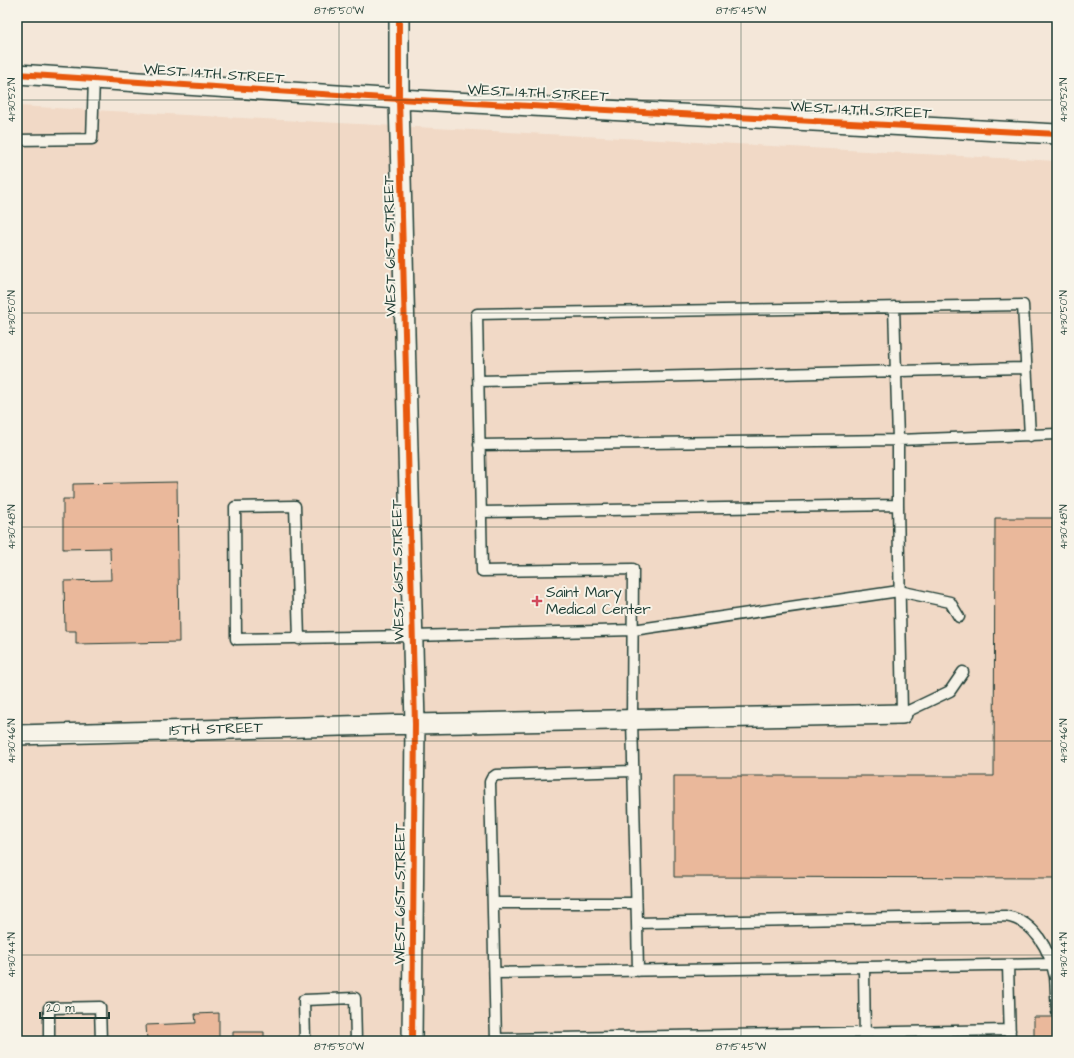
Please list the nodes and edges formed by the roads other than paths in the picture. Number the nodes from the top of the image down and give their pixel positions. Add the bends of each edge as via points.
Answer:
1 (399, 17) edge
2 (17, 74) edge
3 (94, 79) junction
4 (399, 99) junction
5 (1057, 134) edge
6 (17, 140) edge
7 (894, 307) junction
8 (1026, 368) junction
9 (896, 372) junction
10 (478, 381) junction
11 (1057, 434) edge
12 (1030, 436) junction
13 (898, 440) junction
14 (479, 445) junction
15 (898, 505) junction
16 (481, 512) junction
17 (899, 590) junction
18 (959, 617) dead end
19 (633, 630) junction
20 (413, 636) junction
21 (299, 639) junction
22 (963, 672) dead end
23 (902, 714) junction
24 (632, 719) junction
25 (415, 724) junction
26 (17, 735) edge
27 (633, 771) junction
28 (493, 903) junction
29 (636, 903) junction
30 (637, 923) junction
31 (1052, 964) junction
32 (1008, 965) junction
33 (864, 968) junction
34 (638, 971) junction
35 (495, 973) junction
36 (1057, 1012) edge
37 (1010, 1030) junction
38 (865, 1037) edge
39 (496, 1040) edge
40 (49, 1041) edge
41 (101, 1041) edge
42 (305, 1041) edge
43 (356, 1041) edge
44 (412, 1041) edge
45 (1010, 1041) edge

1 - 4 street, WEST 61ST STREET
2 - 3 street, WEST 14TH STREET
3 - 4 street, WEST 14TH STREET
3 - 6 lane via 92,139
4 - 5 street, WEST 14TH STREET
4 - 20 street, WEST 61ST STREET
7 - 8 lane via 1024,305
7 - 9 lane
7 - 10 lane via 477,314
8 - 9 lane
8 - 12 lane
9 - 10 lane
9 - 13 lane
10 - 14 lane
11 - 12 lane
12 - 13 lane
13 - 14 lane
13 - 15 lane
14 - 16 lane
15 - 16 lane
15 - 17 lane
16 - 19 lane via 482,571 633,569
17 - 18 lane via 950,602
17 - 19 lane
17 - 23 lane
19 - 20 lane
19 - 24 lane
20 - 21 lane
20 - 25 street, WEST 61ST STREET
21 - 21 lane via 236,639 235,507 295,506
22 - 23 lane via 950,691
23 - 24 street, 15TH STREET
24 - 25 street, 15TH STREET
24 - 27 lane
25 - 26 street, 15TH STREET
25 - 44 street, WEST 61ST STREET
27 - 28 lane via 496,775 492,778 490,782
27 - 29 lane
28 - 29 lane
28 - 35 lane
29 - 30 lane
30 - 31 lane via 1005,916 1013,917 1032,929
30 - 34 lane
31 - 32 lane
31 - 36 lane
32 - 33 lane
32 - 37 lane
33 - 34 lane
33 - 38 lane
34 - 35 lane
35 - 39 lane
37 - 38 lane
37 - 45 lane
38 - 39 lane
40 - 41 lane via 49,1008 100,1007
42 - 43 lane via 304,1000 355,998

